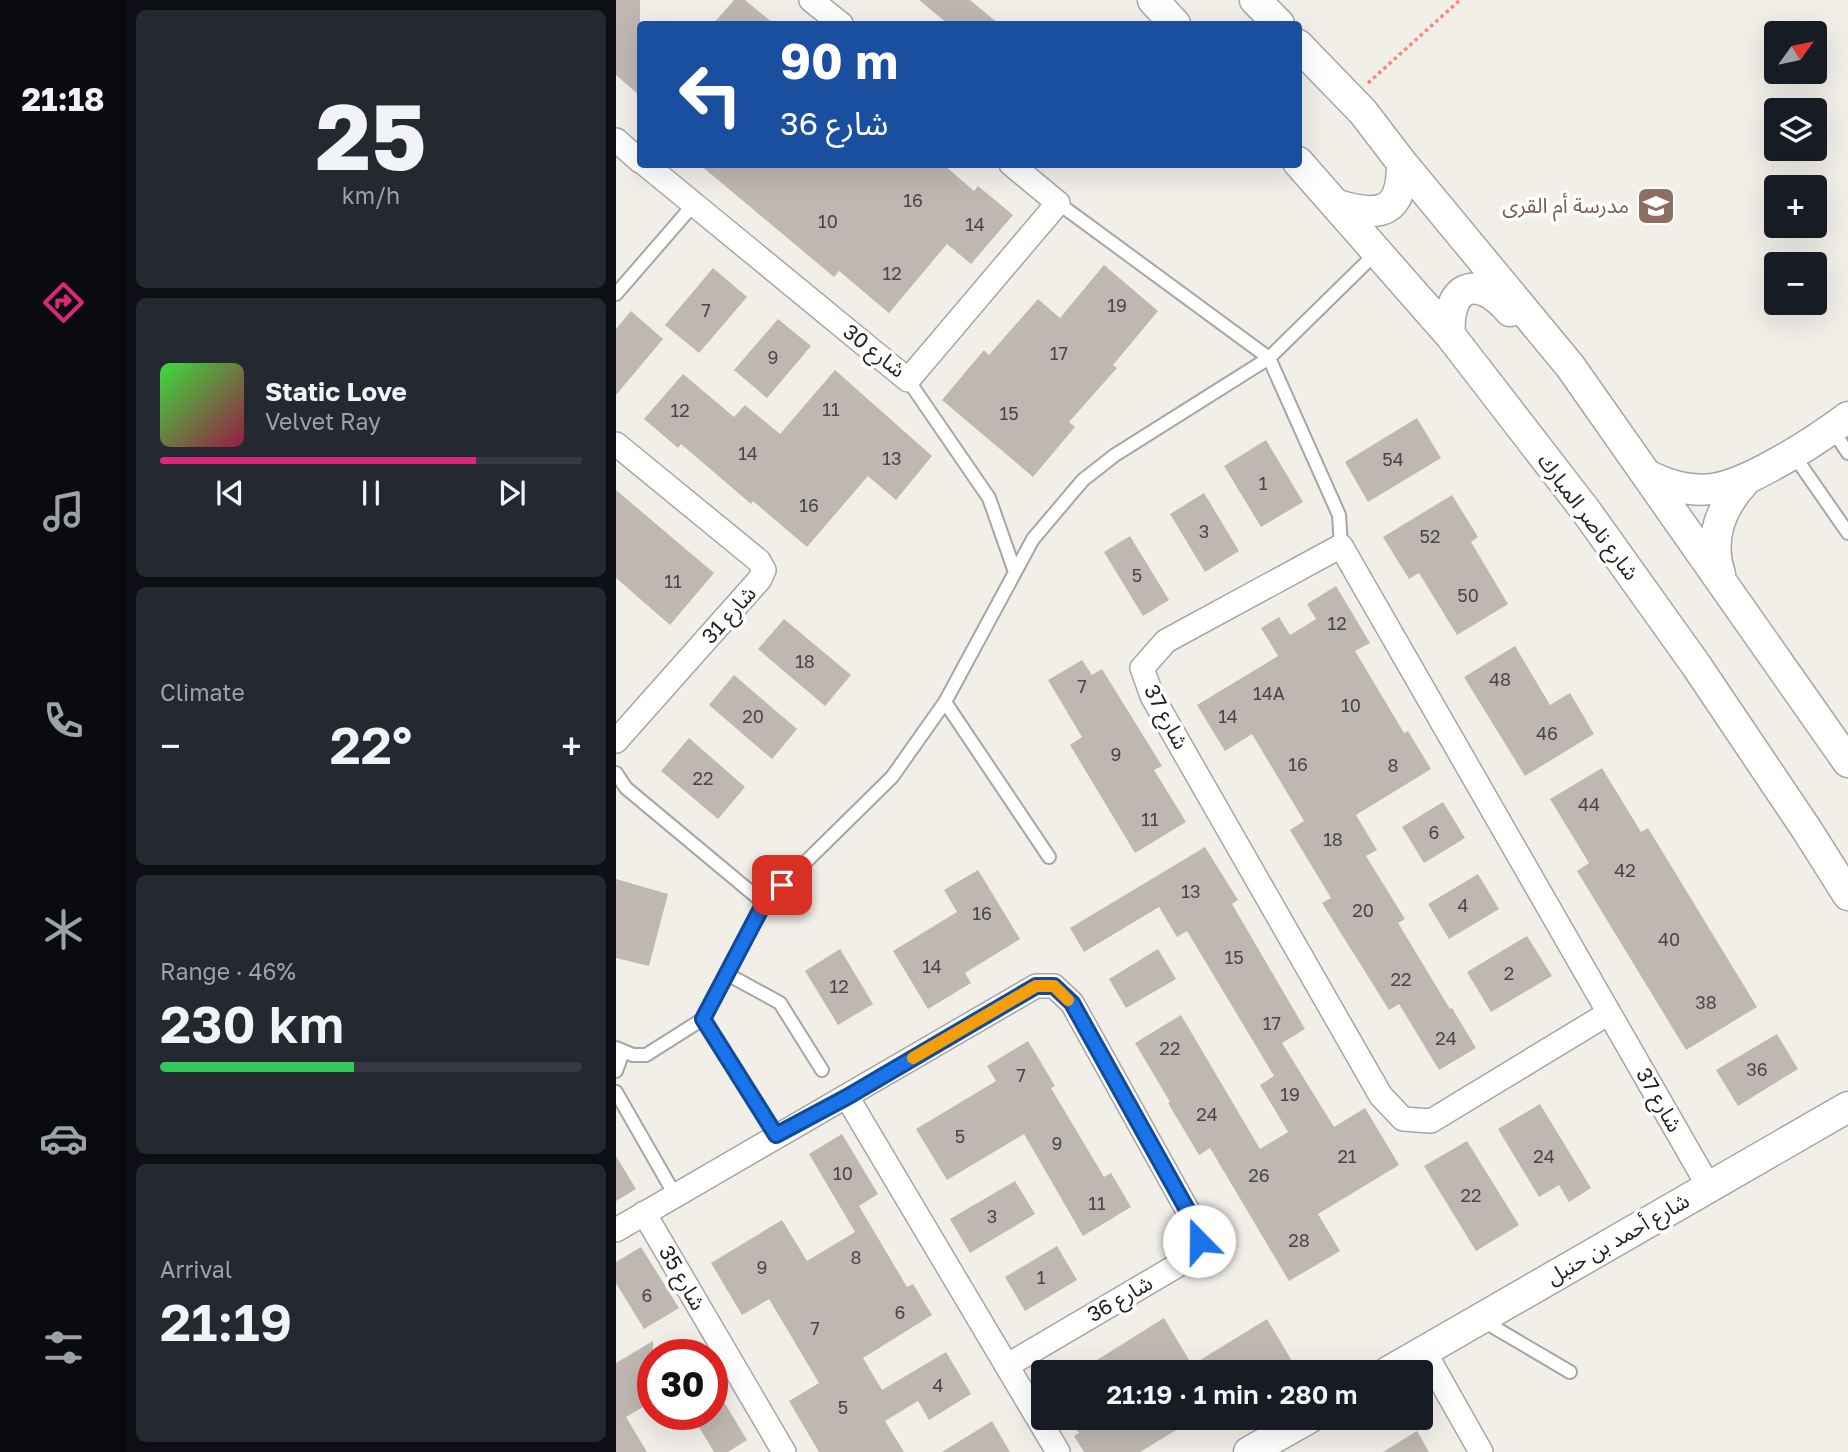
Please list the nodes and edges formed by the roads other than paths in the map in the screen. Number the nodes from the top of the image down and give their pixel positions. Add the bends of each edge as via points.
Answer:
1 (811, 0) edge
2 (1153, 0) edge
3 (1255, 0) edge
4 (837, 21) edge
5 (1172, 21) edge
6 (1276, 21) edge
7 (1302, 49) edge
8 (616, 141) edge
9 (637, 158) edge
10 (1402, 163) junction
11 (1302, 166) edge
12 (650, 168) edge
13 (1016, 168) edge
14 (1058, 203) junction
15 (694, 204) junction
16 (1337, 205) junction
17 (1377, 251) junction
18 (616, 294) edge
19 (1450, 335) junction
20 (1269, 358) junction
21 (1570, 366) junction
22 (908, 380) junction
23 (1843, 433) edge
24 (616, 444) edge
25 (1793, 454) junction
26 (1649, 476) junction
27 (1745, 481) junction
28 (1848, 533) edge
29 (1341, 546) junction
30 (1015, 572) junction
31 (1723, 582) junction
32 (945, 702) junction
33 (616, 740) edge
34 (1848, 762) edge
35 (618, 781) edge
36 (1049, 856) dead end
37 (1848, 895) edge
38 (764, 903) junction
39 (727, 974) junction
40 (1609, 1013) junction
41 (703, 1019) junction
42 (619, 1050) edge
43 (822, 1070) dead end
44 (616, 1071) edge
45 (616, 1092) edge
46 (847, 1097) junction
47 (1848, 1107) edge
48 (776, 1135) junction
49 (1709, 1186) junction
50 (675, 1195) junction
51 (644, 1213) junction
52 (616, 1230) edge
53 (1480, 1319) junction
54 (1424, 1351) junction
55 (1409, 1360) edge
56 (1008, 1365) junction
57 (1570, 1372) dead end
58 (1288, 1430) edge
59 (784, 1452) edge
60 (1058, 1452) edge
61 (1249, 1452) edge
62 (1481, 1452) edge

1 - 4 street
2 - 5 street
3 - 6 street
7 - 10 street
8 - 9 street
10 - 16 street via 1400,192 1386,207 1361,212
10 - 21 street
11 - 16 street, شارع ناصر المبارك
12 - 15 street, شارع 30
13 - 14 street
14 - 20 lane
14 - 22 street, شارع 30
15 - 18 lane
15 - 22 street, شارع 30
16 - 17 street, شارع ناصر المبارك
17 - 19 street, شارع ناصر المبارك
17 - 20 lane
19 - 21 street via 1448,316 1455,300 1471,289 1483,288 1497,296 1549,359
19 - 37 street, شارع ناصر المبارك via 1586,511 1696,665
20 - 29 lane via 1339,515
20 - 30 lane via 1099,467 1033,539
21 - 26 street
22 - 30 lane via 989,498
23 - 25 street
24 - 33 street, شارع 31 via 759,561 764,570
25 - 27 street
25 - 28 lane
26 - 27 street via 1689,490 1718,490
26 - 31 street
27 - 31 street via 1726,506 1716,536
29 - 40 street, شارع 37
29 - 40 street, شارع 37 via 1166,640 1142,668 1159,708 1381,1096 1403,1119 1431,1121
30 - 32 lane
31 - 34 street
32 - 36 lane
32 - 38 lane via 892,777
35 - 38 lane
38 - 39 lane
39 - 41 lane
39 - 43 lane via 780,1003
40 - 49 street, شارع 37
41 - 42 lane via 646,1055
41 - 48 lane
42 - 44 lane
45 - 50 lane
46 - 48 street, شارع 36
46 - 56 street
46 - 56 street, شارع 36 via 1036,986 1054,986 1072,1003 1194,1222 1199,1241 1190,1258
47 - 49 street, شارع أحمد بن حنبل
48 - 50 street
49 - 53 street, شارع أحمد بن حنبل
50 - 51 street
51 - 52 street
51 - 59 street, شارع 35
53 - 54 street, شارع أحمد بن حنبل
53 - 57 lane
54 - 55 street, شارع أحمد بن حنبل
54 - 62 street
56 - 60 street
58 - 61 street

